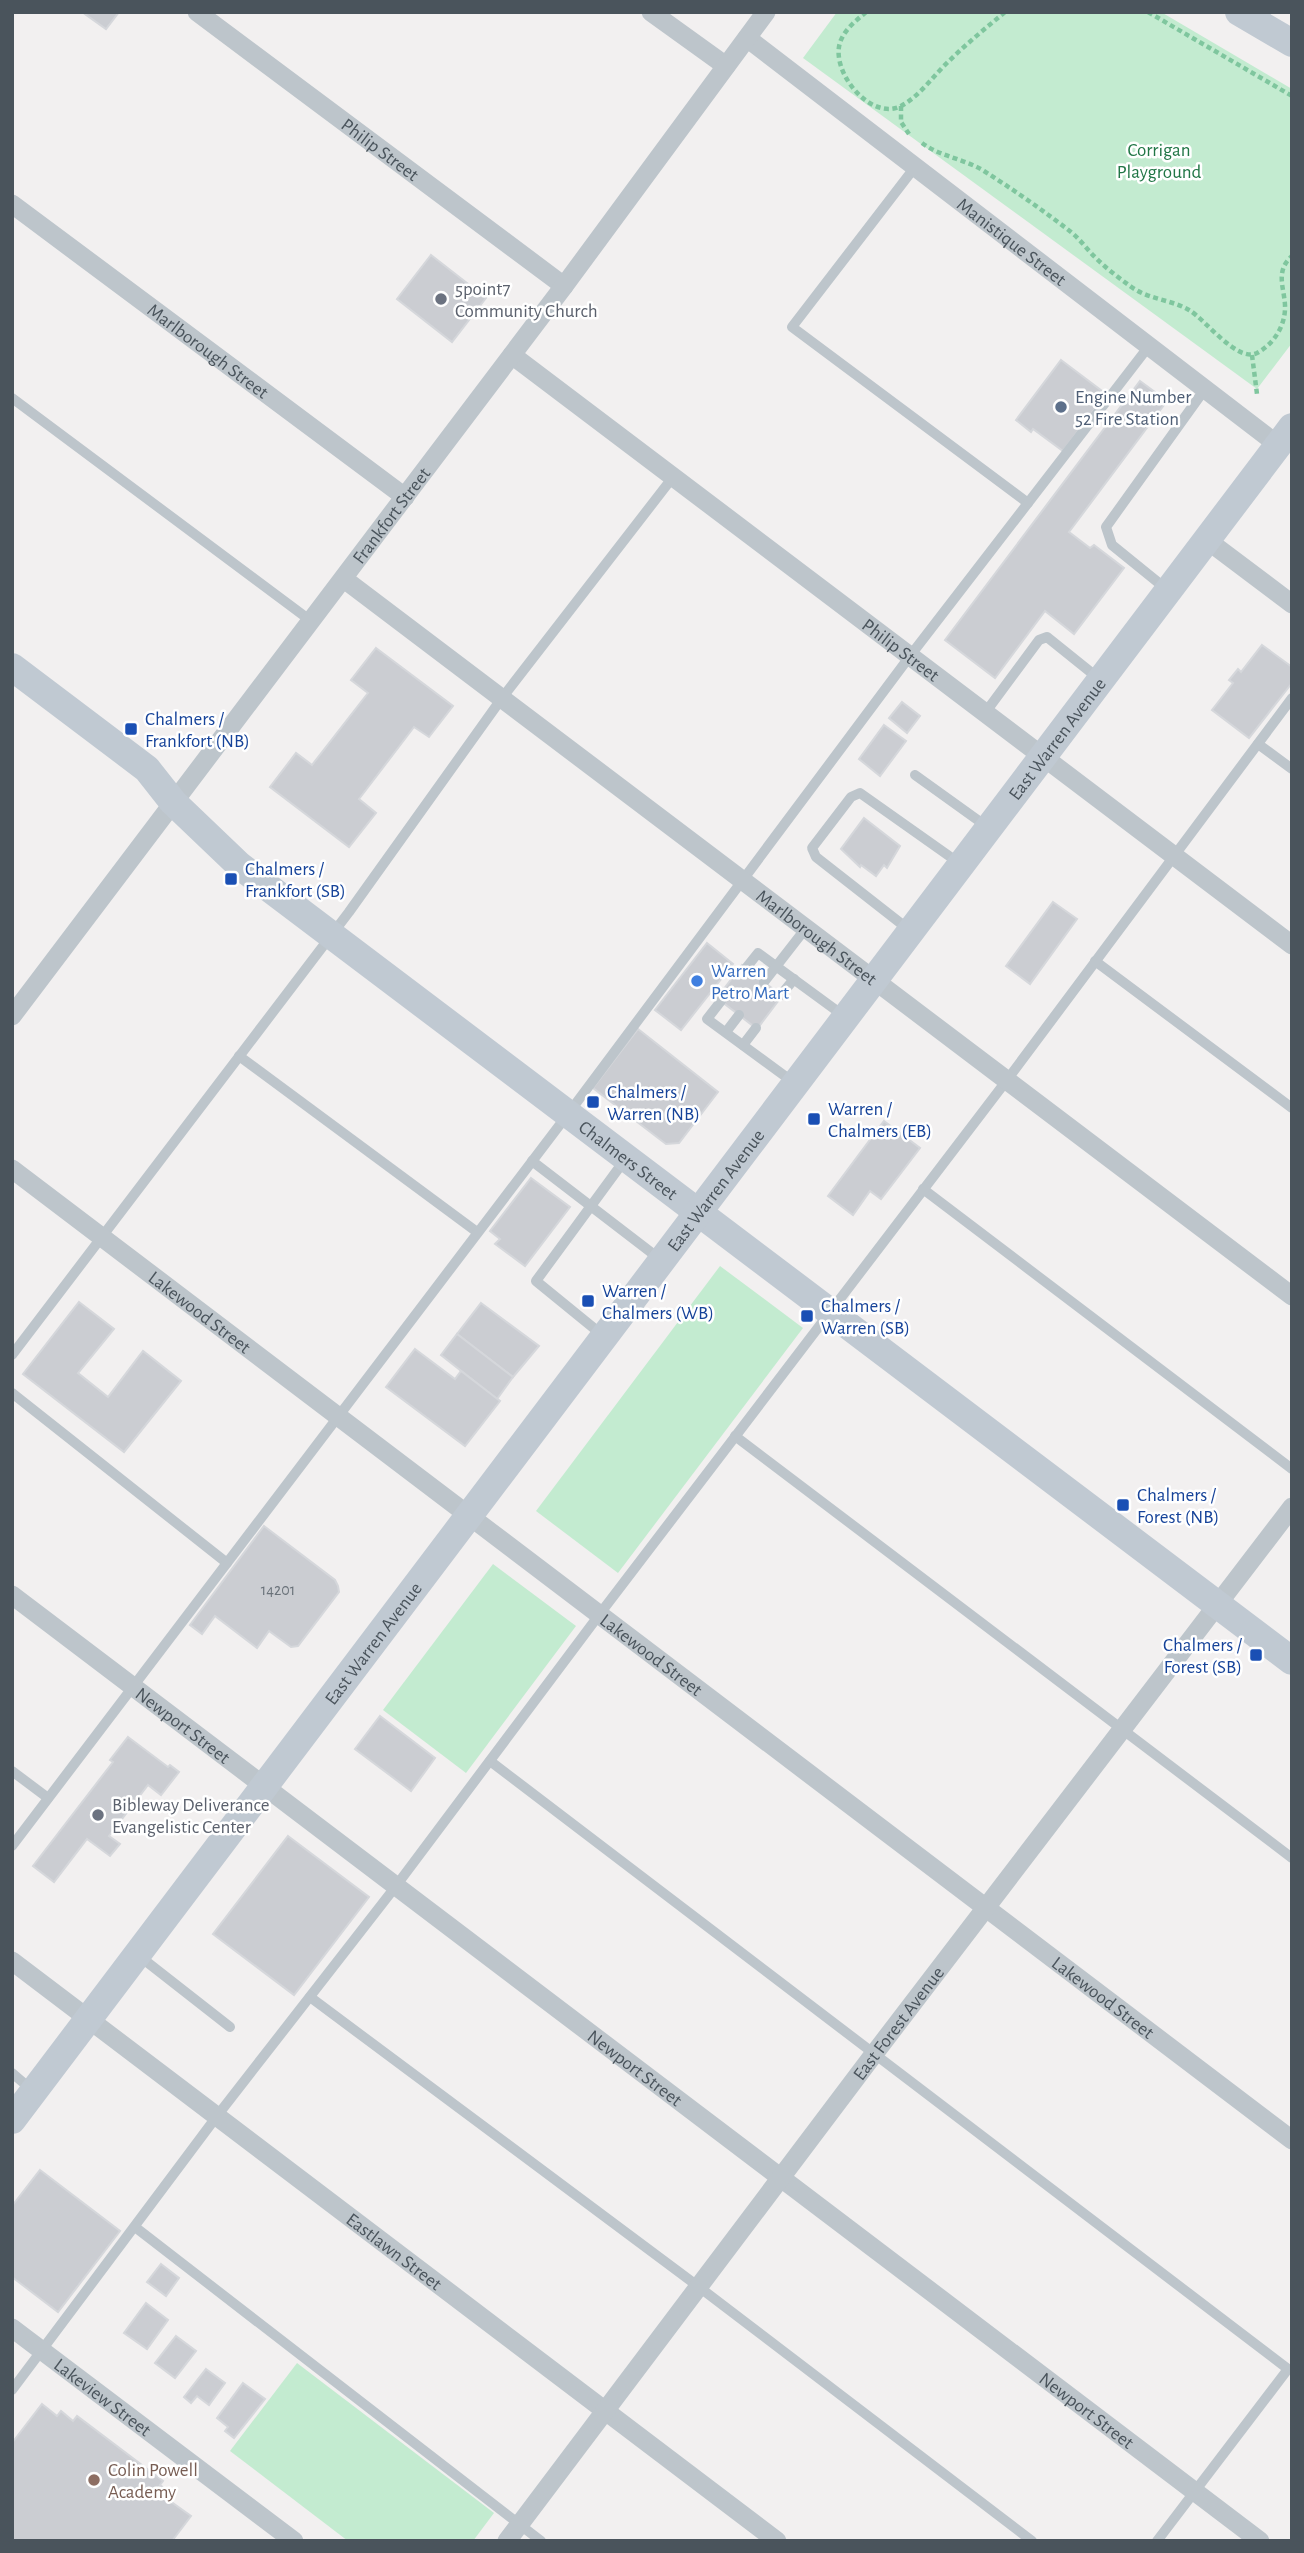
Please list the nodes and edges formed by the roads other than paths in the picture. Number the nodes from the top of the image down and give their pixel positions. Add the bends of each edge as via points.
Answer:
1 (197, 12) edge
2 (652, 12) edge
3 (766, 12) edge
4 (1239, 12) edge
5 (747, 38) junction
6 (1292, 43) edge
7 (726, 66) junction
8 (915, 167) junction
9 (12, 204) edge
10 (564, 286) junction
11 (1149, 346) junction
12 (512, 355) junction
13 (1205, 390) junction
14 (12, 398) edge
15 (1285, 436) edge
16 (673, 477) junction
17 (405, 497) junction
18 (1028, 503) junction
19 (1207, 540) junction
20 (344, 579) junction
21 (1169, 590) junction
22 (1292, 604) edge
23 (311, 621) junction
24 (910, 656) junction
25 (12, 667) edge
26 (1101, 680) junction
27 (502, 698) junction
28 (1292, 698) edge
29 (985, 713) junction
30 (1258, 744) junction
31 (1043, 757) junction
32 (1292, 769) edge
33 (915, 775) dead end
34 (173, 802) junction
35 (990, 828) junction
36 (1174, 856) junction
37 (961, 865) junction
38 (742, 879) junction
39 (806, 928) junction
40 (911, 932) junction
41 (331, 935) junction
42 (1292, 945) edge
43 (1095, 961) junction
44 (776, 966) junction
45 (746, 968) dead end
46 (793, 979) junction
47 (875, 980) junction
48 (764, 982) dead end
49 (781, 995) dead end
50 (721, 1001) dead end
51 (739, 1015) dead end
52 (12, 1016) edge
53 (846, 1017) junction
54 (756, 1028) dead end
55 (726, 1032) junction
56 (743, 1045) junction
57 (239, 1056) junction
58 (1007, 1080) junction
59 (796, 1085) junction
60 (1292, 1108) edge
61 (568, 1114) junction
62 (627, 1157) junction
63 (532, 1161) junction
64 (12, 1168) edge
65 (923, 1189) junction
66 (591, 1207) junction
67 (699, 1212) junction
68 (477, 1232) junction
69 (101, 1237) junction
70 (662, 1261) junction
71 (1292, 1296) edge
72 (830, 1311) junction
73 (605, 1337) junction
74 (12, 1355) edge
75 (12, 1393) edge
76 (337, 1417) junction
77 (735, 1436) junction
78 (1292, 1469) edge
79 (1292, 1507) edge
80 (469, 1516) junction
81 (227, 1563) junction
82 (12, 1595) edge
83 (1216, 1605) junction
84 (599, 1615) junction
85 (1292, 1661) edge
86 (134, 1687) junction
87 (1122, 1730) junction
88 (490, 1761) junction
89 (12, 1771) edge
90 (264, 1786) junction
91 (48, 1798) junction
92 (12, 1846) edge
93 (1292, 1858) edge
94 (396, 1886) junction
95 (986, 1909) junction
96 (137, 1955) junction
97 (12, 1961) edge
98 (310, 1997) junction
99 (89, 2019) junction
100 (230, 2027) dead end
101 (874, 2054) junction
102 (12, 2073) edge
103 (34, 2091) junction
104 (217, 2116) junction
105 (12, 2120) edge
106 (1292, 2140) edge
107 (782, 2177) junction
108 (135, 2227) junction
109 (699, 2287) junction
110 (12, 2328) edge
111 (42, 2351) junction
112 (12, 2390) edge
113 (606, 2410) junction
114 (1195, 2491) junction
115 (519, 2524) junction
116 (294, 2541) edge
117 (507, 2541) edge
118 (541, 2541) edge
119 (777, 2541) edge
120 (1032, 2541) edge
121 (1157, 2541) edge
122 (1260, 2541) edge

1 - 10 street, Philip Street
2 - 7 street
3 - 5 street, Frankfort Street
4 - 6 main road
5 - 7 street, Frankfort Street
5 - 8 street, Manistique Street
7 - 10 street, Frankfort Street
8 - 11 street, Manistique Street
8 - 18 lane via 792,327
9 - 17 street, Marlborough Street
10 - 12 street, Frankfort Street
11 - 13 street, Manistique Street
11 - 18 lane
12 - 16 street, Philip Street
12 - 17 street, Frankfort Street
13 - 15 street, Manistique Street
13 - 21 lane via 1106,527 1112,545
14 - 23 lane
15 - 19 main road, East Warren Avenue
16 - 24 street, Philip Street
16 - 27 lane
17 - 20 street, Frankfort Street
18 - 24 lane
19 - 21 main road, East Warren Avenue
19 - 22 street
20 - 23 street, Frankfort Street
20 - 27 street, Marlborough Street
21 - 26 main road, East Warren Avenue
23 - 34 street, Frankfort Street
24 - 29 street, Philip Street
24 - 38 lane
25 - 34 main road, Chalmers Street via 147,769
26 - 29 lane via 1047,637 1039,640
26 - 31 main road, East Warren Avenue
27 - 38 street, Marlborough Street
27 - 41 lane
28 - 30 lane
29 - 31 street, Philip Street
30 - 32 lane
30 - 36 lane
31 - 35 main road, East Warren Avenue
31 - 36 street, Philip Street
33 - 35 lane
34 - 41 main road, Chalmers Street via 240,866
34 - 52 street, Frankfort Street
35 - 37 main road, East Warren Avenue
36 - 42 street, Philip Street
36 - 43 lane
37 - 40 main road, East Warren Avenue
37 - 40 lane via 860,793 851,797 813,848 816,857
38 - 39 street, Marlborough Street
38 - 61 lane
39 - 44 lane
39 - 47 street, Marlborough Street
40 - 47 main road, East Warren Avenue
41 - 57 lane
41 - 61 main road, Chalmers Street
43 - 58 lane
43 - 60 lane
44 - 45 lane via 758,953
44 - 46 lane
44 - 48 lane
46 - 49 lane
46 - 53 lane
47 - 53 main road, East Warren Avenue
47 - 58 street, Marlborough Street
50 - 55 lane via 707,1019
51 - 55 lane
53 - 59 main road, East Warren Avenue
54 - 56 lane
55 - 56 lane
56 - 59 lane
57 - 68 lane
57 - 69 lane
58 - 65 lane
58 - 71 street, Marlborough Street
59 - 67 main road, East Warren Avenue
61 - 62 main road, Chalmers Street
61 - 63 lane
62 - 66 lane
62 - 67 main road, Chalmers Street
63 - 66 lane
63 - 68 lane
64 - 69 street, Lakewood Street
65 - 72 lane
65 - 78 lane
66 - 70 lane
66 - 73 lane via 536,1281
67 - 70 main road, East Warren Avenue
67 - 72 main road, Chalmers Street
68 - 76 lane
69 - 74 lane
69 - 76 street, Lakewood Street
70 - 73 main road, East Warren Avenue
72 - 77 lane
72 - 83 main road, Chalmers Street
73 - 80 main road, East Warren Avenue
75 - 81 lane
76 - 80 street, Lakewood Street
76 - 81 lane
77 - 84 lane
77 - 87 lane
79 - 83 street, East Forest Avenue
80 - 84 street, Lakewood Street
80 - 90 main road, East Warren Avenue
81 - 86 lane
82 - 86 street, Newport Street
83 - 85 main road, Chalmers Street
83 - 87 street, East Forest Avenue
84 - 88 lane
84 - 95 street, Lakewood Street
86 - 90 street, Newport Street
86 - 91 lane
87 - 93 lane
87 - 95 street, East Forest Avenue
88 - 94 lane
88 - 101 lane
89 - 91 lane
90 - 94 street, Newport Street
90 - 96 main road, East Warren Avenue
91 - 92 lane
94 - 98 lane
94 - 107 street, Newport Street
95 - 101 street, East Forest Avenue
95 - 106 street, Lakewood Street
96 - 99 main road, East Warren Avenue
96 - 100 lane
97 - 99 street, Eastlawn Street
98 - 104 lane
98 - 109 lane
99 - 103 main road, East Warren Avenue
99 - 104 street, Eastlawn Street
101 - 107 street, East Forest Avenue
101 - 114 lane via 1289,2369
102 - 103 lane
103 - 105 main road, East Warren Avenue
104 - 108 lane
104 - 113 street, Eastlawn Street
107 - 109 street, East Forest Avenue
107 - 114 street, Newport Street
108 - 111 lane
108 - 115 lane
109 - 113 street, East Forest Avenue
109 - 120 lane
110 - 111 street, Lakeview Street
111 - 112 lane
111 - 116 street, Lakeview Street
113 - 115 street, East Forest Avenue
113 - 119 street, Eastlawn Street
114 - 121 lane
114 - 122 street, Newport Street
115 - 117 street, East Forest Avenue
115 - 118 lane

